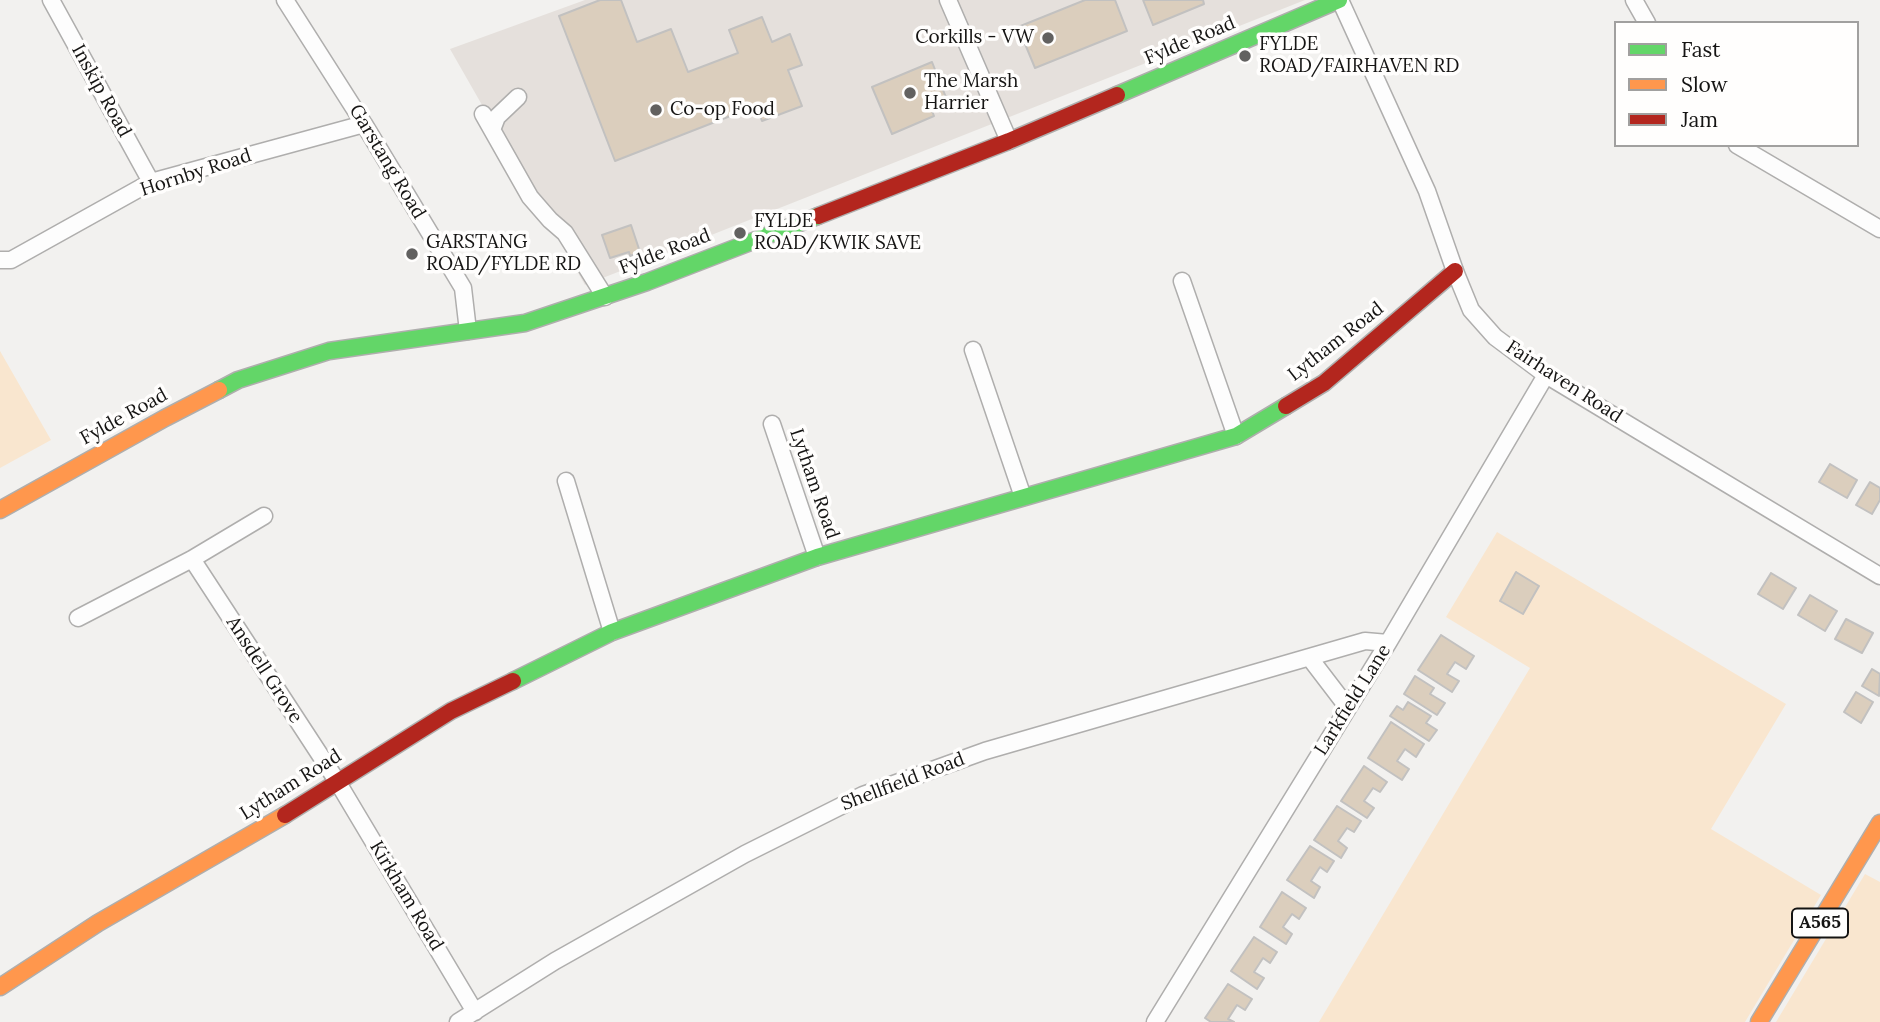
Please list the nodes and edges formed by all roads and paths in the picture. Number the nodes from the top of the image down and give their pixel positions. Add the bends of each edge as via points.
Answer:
1 (51, 0) edge
2 (285, 0) edge
3 (948, 0) edge
4 (1340, 0) edge
5 (1634, 0) edge
6 (1646, 21) edge
7 (518, 97) dead end
8 (483, 114) dead end
9 (364, 124) junction
10 (492, 130) junction
11 (1009, 141) junction
12 (1740, 147) edge
13 (151, 183) junction
14 (1880, 229) edge
15 (0, 260) edge
16 (1455, 271) junction
17 (1182, 281) dead end
18 (605, 297) junction
19 (468, 331) junction
20 (973, 350) dead end
21 (1546, 375) junction
22 (772, 424) dead end
23 (1236, 436) junction
24 (566, 481) dead end
25 (1023, 497) junction
26 (0, 510) edge
27 (264, 516) dead end
28 (817, 557) junction
29 (192, 559) junction
30 (1880, 576) edge
31 (78, 618) dead end
32 (612, 632) junction
33 (1388, 643) junction
34 (1310, 657) junction
35 (1348, 708) junction
36 (337, 781) junction
37 (1880, 823) edge
38 (0, 988) edge
39 (475, 1012) junction
40 (458, 1022) edge
41 (1155, 1022) edge
42 (1759, 1022) edge

1 - 13 street, Inskip Road
2 - 9 street, Garstang Road
3 - 11 street
4 - 11 main road, Fylde Road
4 - 16 street, Fairhaven Road via 1427,191
5 - 6 street
7 - 10 street via 497,117
8 - 10 street
9 - 13 street, Hornby Road
9 - 19 street, Garstang Road via 463,288
10 - 18 street via 530,197 565,233
11 - 18 main road, Fylde Road
12 - 14 street
13 - 15 street, Hornby Road via 11,260
16 - 21 street, Fairhaven Road via 1471,310 1495,337
16 - 23 main road, Lytham Road via 1324,383
17 - 23 street
18 - 19 main road, Fylde Road via 526,323
19 - 26 main road, Fylde Road via 329,351 238,380
20 - 25 street
21 - 30 street, Fairhaven Road
21 - 33 street, Larkfield Lane
22 - 28 street, Lytham Road
23 - 25 main road, Lytham Road
24 - 32 street
25 - 28 main road, Lytham Road
27 - 29 street
28 - 32 main road, Lytham Road
29 - 31 street
29 - 36 street, Ansdell Grove
32 - 36 main road, Lytham Road via 451,711
33 - 34 street, Shellfield Road via 1365,641
33 - 35 street, Larkfield Lane
34 - 35 street
34 - 39 street, Shellfield Road via 985,751 863,795 722,867
35 - 41 street, Larkfield Lane
36 - 38 main road, Lytham Road via 98,923
36 - 39 street, Kirkham Road
37 - 42 main road, A565
39 - 40 street, Shellfield Road

